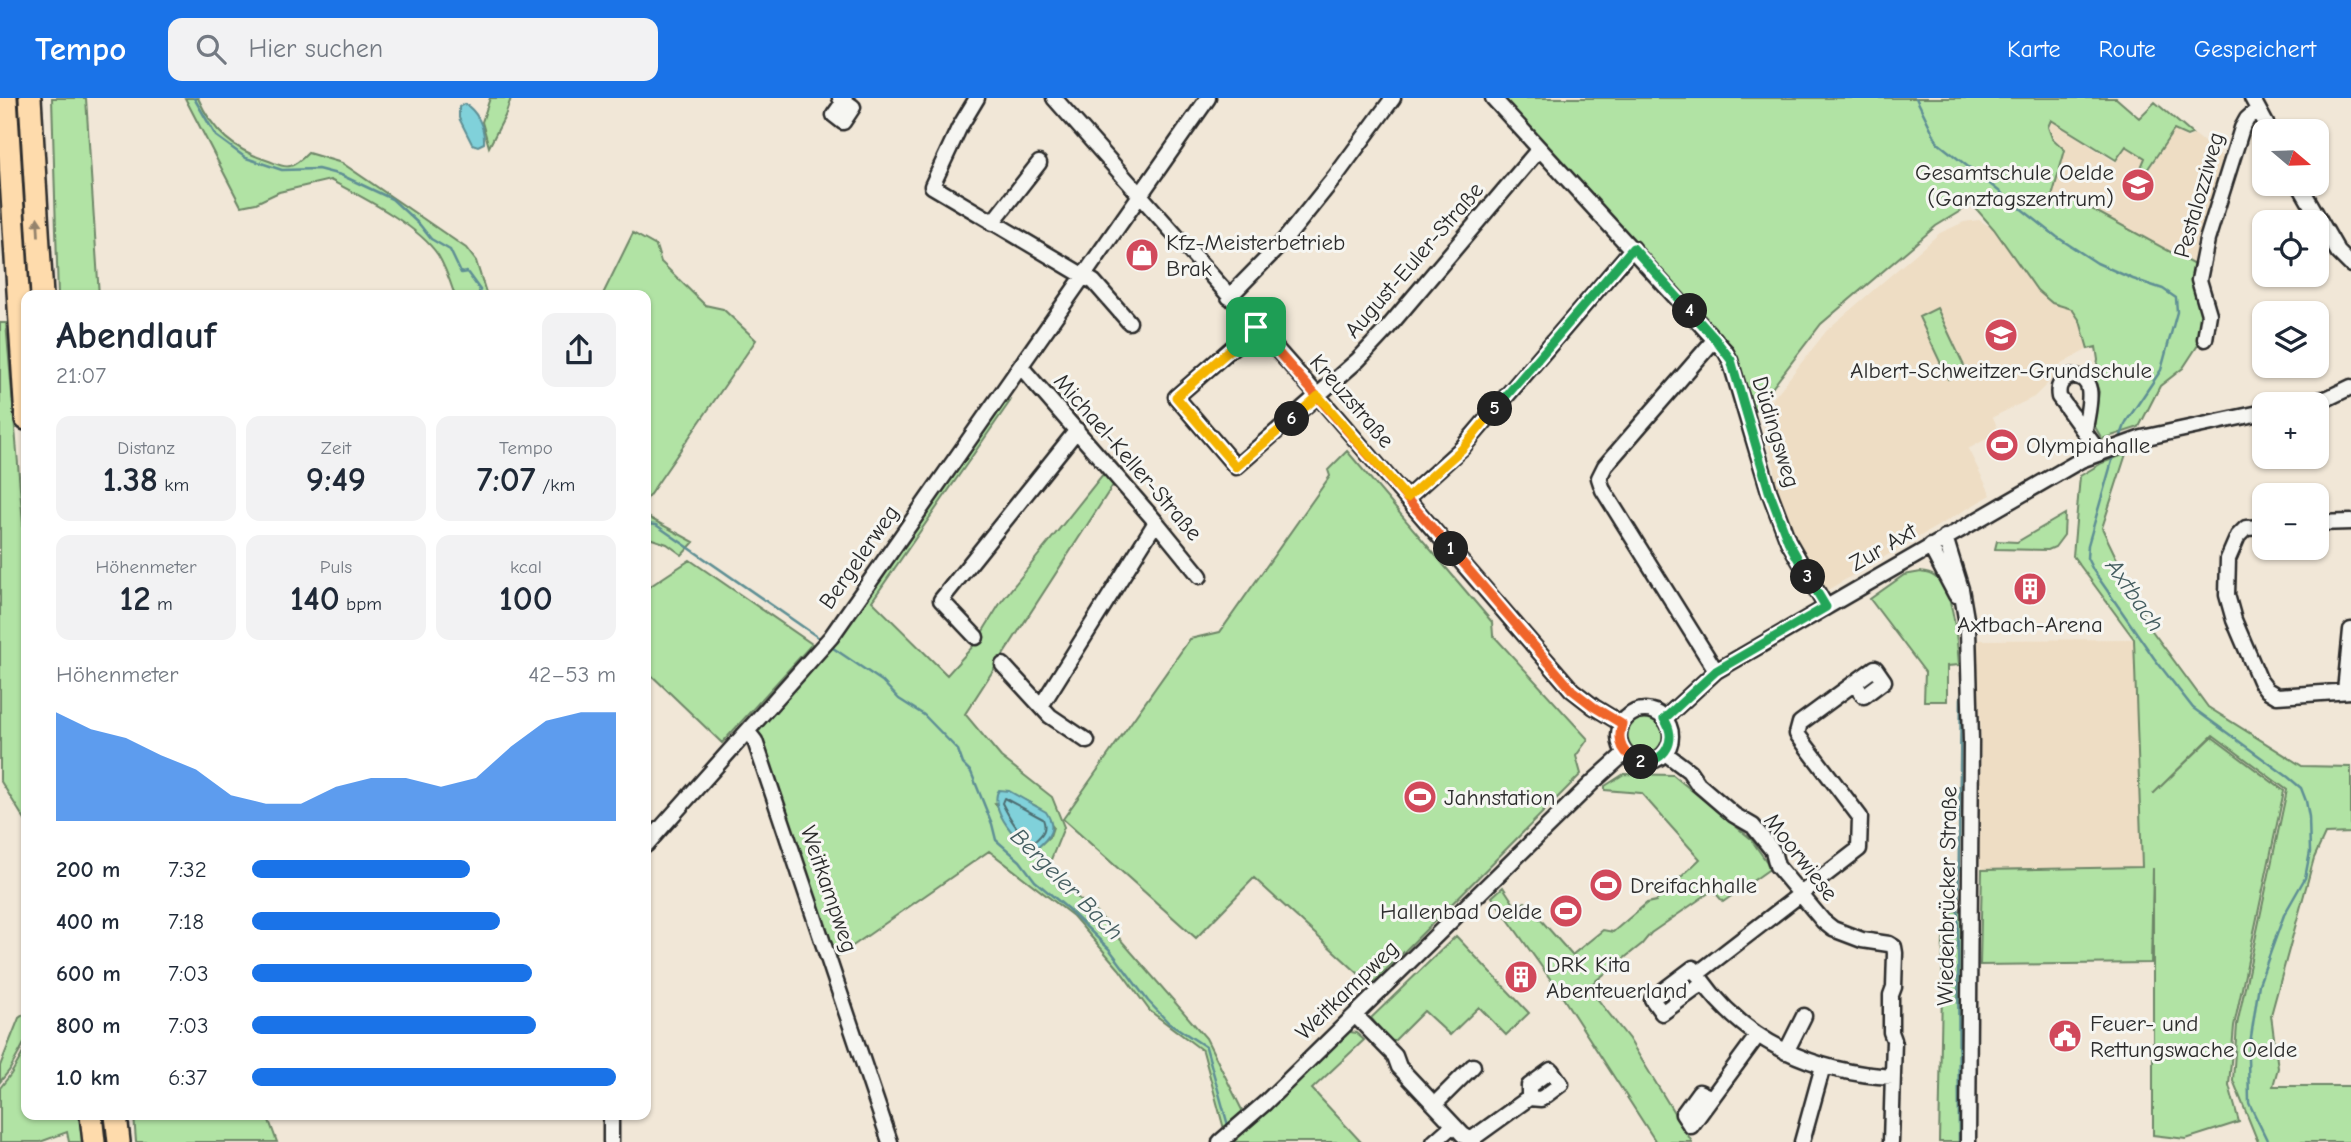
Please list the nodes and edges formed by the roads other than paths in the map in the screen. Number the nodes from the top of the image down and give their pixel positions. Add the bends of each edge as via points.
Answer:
1 (6, 98) edge
2 (30, 98) edge
3 (977, 98) edge
4 (1054, 98) edge
5 (1208, 98) edge
6 (1393, 98) edge
7 (1493, 98) edge
8 (2255, 104) edge
9 (1539, 149) junction
10 (1040, 163) dead end
11 (1140, 196) junction
12 (2306, 196) edge
13 (992, 223) junction
14 (1633, 248) junction
15 (2351, 265) edge
16 (1083, 275) junction
17 (42, 290) edge
18 (1229, 297) junction
19 (1129, 321) dead end
20 (1256, 327) junction
21 (1715, 339) junction
22 (2205, 340) dead end
23 (21, 348) edge
24 (1021, 367) junction
25 (2351, 387) edge
26 (1318, 396) junction
27 (2329, 398) edge
28 (2252, 415) edge
29 (1077, 430) junction
30 (2085, 430) dead end
31 (2104, 450) junction
32 (1407, 498) junction
33 (1156, 522) junction
34 (2351, 522) edge
35 (2329, 523) edge
36 (2252, 528) edge
37 (1945, 537) junction
38 (1930, 546) junction
39 (1200, 576) dead end
40 (1826, 607) junction
41 (2351, 630) edge
42 (976, 638) dead end
43 (1968, 651) junction
44 (1003, 665) dead end
45 (1716, 671) junction
46 (1854, 684) dead end
47 (2348, 691) edge
48 (1041, 706) junction
49 (1664, 719) junction
50 (1622, 724) junction
51 (748, 732) junction
52 (1087, 741) dead end
53 (1625, 753) junction
54 (1665, 753) junction
55 (651, 839) edge
56 (1799, 894) junction
57 (1355, 1015) junction
58 (1804, 1016) dead end
59 (1758, 1035) junction
60 (1786, 1052) junction
61 (1473, 1066) dead end
62 (1823, 1066) junction
63 (1893, 1077) junction
64 (1529, 1098) dead end
65 (1712, 1098) dead end
66 (1435, 1104) junction
67 (91, 1120) edge
68 (116, 1120) edge
69 (611, 1120) edge
70 (1453, 1125) junction
71 (1226, 1137) edge
72 (1473, 1141) edge
73 (93, 1142) edge
74 (118, 1142) edge
75 (611, 1142) edge
76 (890, 1142) edge
77 (1434, 1142) edge
78 (1802, 1142) edge
79 (1891, 1142) edge
80 (1968, 1142) edge

1 - 23 highway
17 -> 2 highway
3 - 13 street via 932,186
4 - 11 street, Kreuzstraße
5 - 11 street, Bergelerweg
6 - 18 street via 1282,243
7 - 9 street, Düdingsweg
8 - 22 street, Pestalozziweg via 2242,128 2207,240 2199,280 2209,314
9 - 14 street, Düdingsweg
9 - 26 street, August-Euler-Straße via 1385,331
10 - 13 street
11 - 16 street, Bergelerweg
11 - 18 street, Kreuzstraße
12 - 15 street via 2338,252
13 - 16 street
14 - 21 street, Düdingsweg
14 - 32 street via 1462,449
16 - 19 street
16 - 24 street, Bergelerweg
18 - 20 street, Kreuzstraße
20 - 26 street, Kreuzstraße
20 - 26 street, August-Euler-Straße via 1176,397 1236,467
21 - 40 street, Düdingsweg via 1731,360 1788,541
21 - 45 street via 1599,478
24 - 29 street, Michael-Keller-Straße
24 - 51 street, Bergelerweg via 826,643
25 - 27 street
26 - 32 street, Kreuzstraße
28 - 31 street, Zur Axt
29 - 33 street, Michael-Keller-Straße
29 - 42 street via 941,600
30 - 31 street
31 - 37 street, Zur Axt
32 - 50 street, Kreuzstraße via 1572,690
33 - 39 street, Michael-Keller-Straße
33 - 48 street
34 - 35 street
36 - 47 street via 2238,536 2228,559 2227,595 2260,681 2277,696
37 - 38 street, Zur Axt
37 - 43 street, Wiedenbrücker Straße via 1961,589
38 - 40 street, Zur Axt
38 - 43 street, Wiedenbrücker Straße via 1955,591
40 - 45 street, Zur Axt
41 - 47 street
43 - 80 street, Wiedenbrücker Straße
44 - 48 street
45 - 49 street, Zur Axt
46 - 56 street via 1800,723 1797,734 1860,817 1859,849
48 - 52 street
49 - 50 street via 1644,710
49 - 54 street via 1671,740
50 - 53 street via 1619,739
51 - 55 street, Bergelerweg
51 - 76 street, Weitkampweg via 759,752
53 - 54 street via 1649,762
53 - 57 street, Weitkampweg
54 - 56 street, Moorwiese via 1734,815 1754,826
56 - 59 street via 1700,978 1731,1014
56 - 63 street, Moorwiese via 1833,929 1894,947
57 - 66 street
57 - 71 street, Weitkampweg
58 - 60 street
59 - 60 street
59 - 65 street
60 - 62 street
61 - 66 street
62 - 63 street
62 - 78 street
63 - 79 street, Moorwiese
64 - 72 street
66 - 70 street
67 - 73 highway
68 - 74 highway
69 - 75 street
70 - 72 street
70 - 77 street

